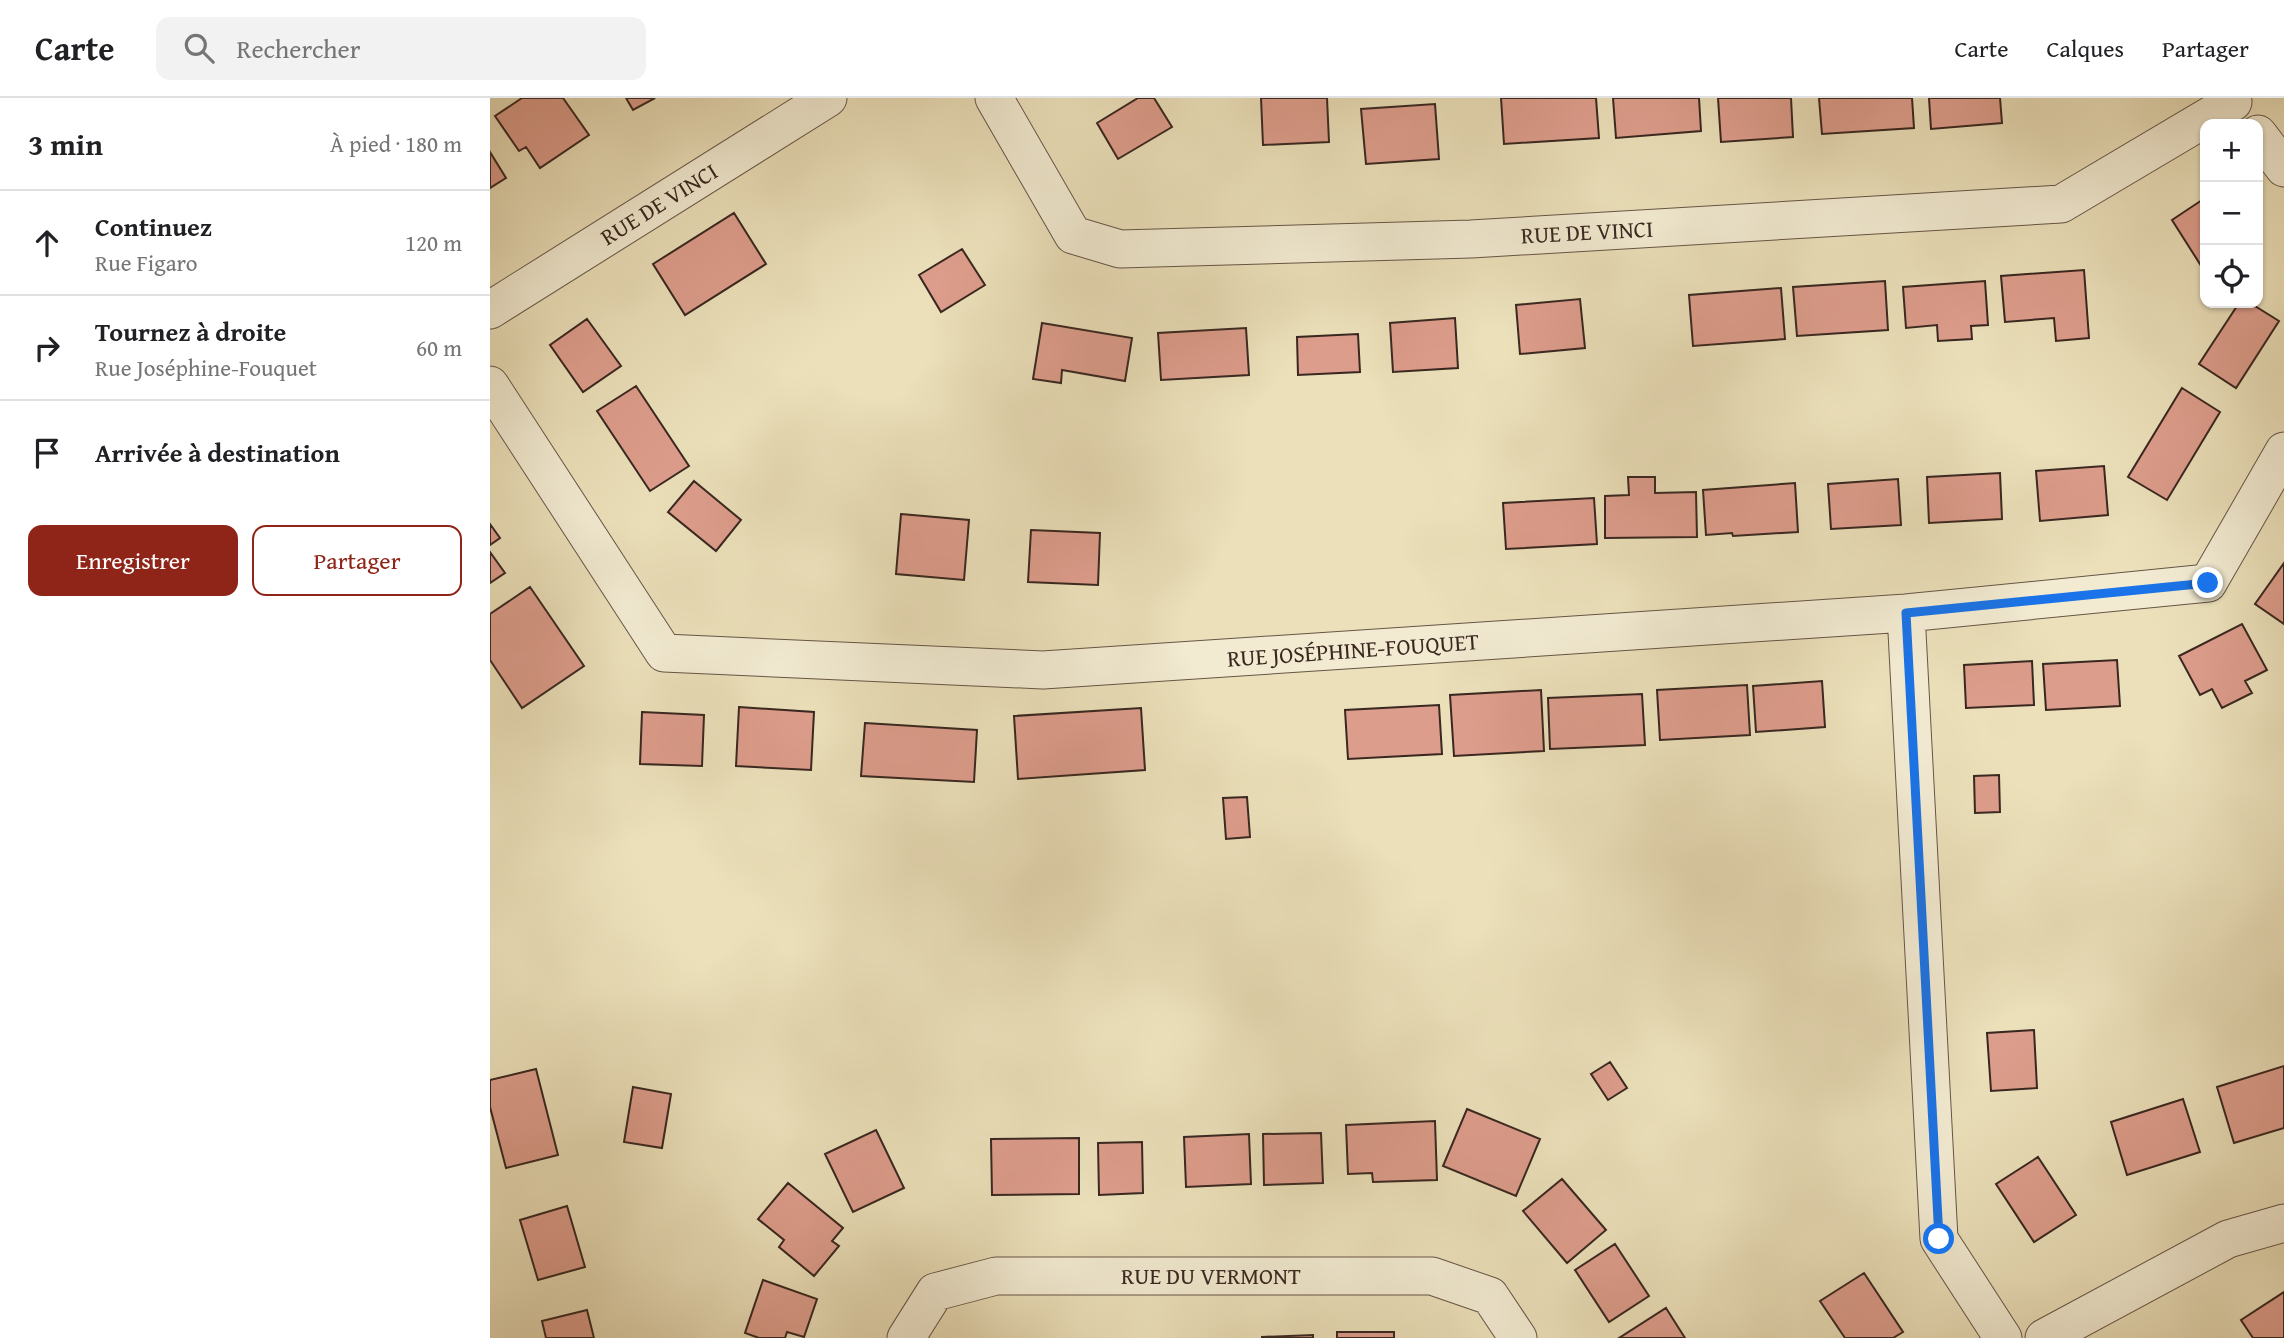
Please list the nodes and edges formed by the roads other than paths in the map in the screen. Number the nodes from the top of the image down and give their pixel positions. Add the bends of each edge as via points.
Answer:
1 (828, 98) edge
2 (994, 98) edge
3 (2237, 108) edge
4 (2263, 141) edge
5 (2284, 168) edge
6 (490, 310) edge
7 (490, 385) edge
8 (2284, 451) edge
9 (1906, 613) junction
10 (2284, 1223) edge
11 (906, 1338) edge
12 (1518, 1338) edge
13 (2003, 1338) edge
14 (2044, 1338) edge

1 - 6 street, RUE DE VINCI
2 - 3 street, RUE DE VINCI via 1073,235 1120,248 1471,239 2061,204
4 - 5 street
7 - 9 street, RUE JOSÉPHINE-FOUQUET via 664,653 1043,670
8 - 9 street, RUE JOSÉPHINE-FOUQUET via 2208,583
9 - 13 street via 1939,1239
10 - 14 street via 2228,1239
11 - 12 street, RUE DU VERMONT via 935,1292 996,1276 1432,1276 1490,1296

